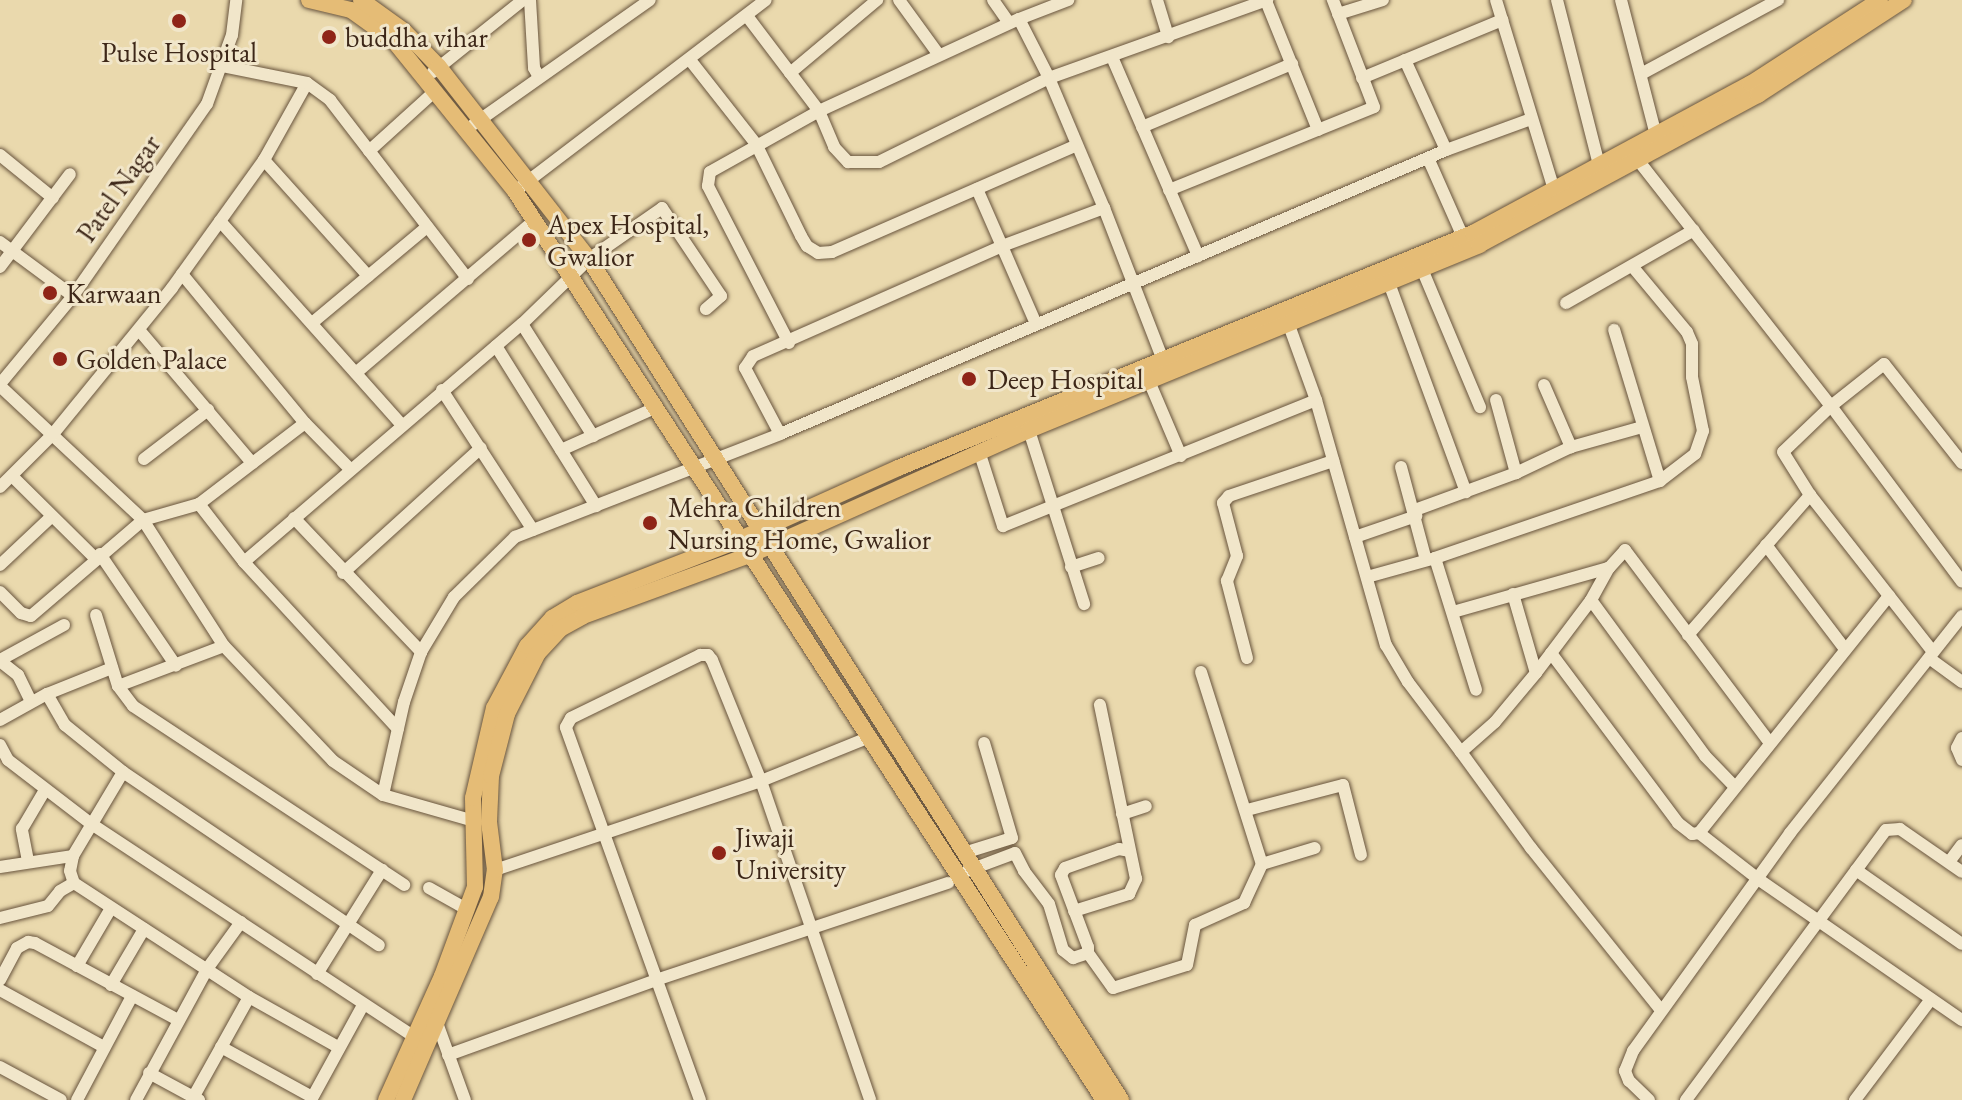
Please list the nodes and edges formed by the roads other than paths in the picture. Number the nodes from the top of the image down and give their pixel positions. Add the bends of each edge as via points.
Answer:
1 (236, 0) edge
2 (309, 0) edge
3 (361, 0) edge
4 (523, 0) edge
5 (530, 0) edge
6 (650, 0) edge
7 (766, 0) edge
8 (877, 0) edge
9 (899, 0) edge
10 (993, 0) edge
11 (1068, 0) edge
12 (1157, 0) edge
13 (1267, 0) edge
14 (1333, 0) edge
15 (1383, 0) edge
16 (1496, 0) edge
17 (1557, 0) edge
18 (1621, 0) edge
19 (1778, 0) edge
20 (1880, 0) edge
21 (1904, 0) edge
22 (1338, 14) junction
23 (747, 16) junction
24 (1502, 20) junction
25 (1014, 21) junction
26 (1168, 37) junction
27 (939, 55) junction
28 (1112, 57) junction
29 (690, 60) junction
30 (1405, 60) junction
31 (1292, 64) junction
32 (223, 66) junction
33 (439, 67) junction
34 (790, 73) junction
35 (1641, 74) junction
36 (539, 77) junction
37 (1049, 78) junction
38 (1362, 78) junction
39 (307, 83) junction
40 (429, 86) junction
41 (819, 111) junction
42 (481, 118) junction
43 (1531, 119) junction
44 (1142, 127) junction
45 (1318, 130) junction
46 (465, 132) junction
47 (1656, 135) junction
48 (756, 144) junction
49 (1075, 146) junction
50 (1446, 150) junction
51 (369, 151) junction
52 (0, 155) edge
53 (1634, 155) junction
54 (1428, 158) junction
55 (264, 160) junction
56 (1599, 165) junction
57 (70, 174) dead end
58 (522, 186) junction
59 (977, 189) junction
60 (1169, 190) junction
61 (1554, 190) junction
62 (53, 198) junction
63 (1104, 208) junction
64 (535, 220) junction
65 (220, 221) junction
66 (427, 227) junction
67 (1694, 230) junction
68 (1463, 237) junction
69 (0, 242) edge
70 (1002, 246) junction
71 (13, 252) junction
72 (1198, 256) junction
73 (589, 259) junction
74 (1632, 266) junction
75 (0, 267) edge
76 (1422, 269) junction
77 (182, 274) junction
78 (571, 275) junction
79 (368, 276) junction
80 (468, 279) junction
81 (1134, 283) junction
82 (1389, 283) junction
83 (73, 296) junction
84 (1566, 303) dead end
85 (706, 309) dead end
86 (1286, 317) junction
87 (312, 323) junction
88 (522, 324) junction
89 (1036, 324) junction
90 (139, 330) junction
91 (1614, 330) dead end
92 (789, 343) junction
93 (496, 346) junction
94 (1163, 360) junction
95 (357, 372) junction
96 (1146, 374) junction
97 (0, 385) edge
98 (1544, 385) dead end
99 (442, 390) junction
100 (1316, 400) junction
101 (1496, 400) dead end
102 (1831, 406) junction
103 (657, 407) junction
104 (1480, 407) dead end
105 (208, 410) junction
106 (305, 423) junction
107 (1027, 423) junction
108 (401, 424) junction
109 (1642, 427) junction
110 (53, 434) junction
111 (780, 434) junction
112 (593, 436) junction
113 (1571, 447) junction
114 (481, 448) junction
115 (561, 450) junction
116 (979, 451) junction
117 (1181, 456) junction
118 (144, 459) dead end
119 (715, 460) junction
120 (1333, 461) junction
121 (252, 463) junction
122 (1962, 463) edge
123 (697, 467) junction
124 (1401, 467) dead end
125 (350, 469) junction
126 (1516, 473) junction
127 (12, 476) junction
128 (873, 479) junction
129 (1660, 481) junction
130 (0, 487) edge
131 (1466, 492) junction
132 (1810, 495) junction
133 (879, 496) junction
134 (199, 504) junction
135 (596, 506) junction
136 (1051, 507) junction
137 (1416, 513) junction
138 (52, 516) junction
139 (294, 518) junction
140 (143, 520) junction
141 (533, 530) junction
142 (760, 530) junction
143 (1355, 537) junction
144 (740, 538) junction
145 (1766, 545) junction
146 (770, 546) junction
147 (750, 555) junction
148 (97, 556) junction
149 (1099, 558) dead end
150 (1430, 559) junction
151 (244, 562) junction
152 (0, 565) edge
153 (1071, 567) junction
154 (1609, 568) junction
155 (343, 573) junction
156 (1367, 577) junction
157 (1962, 582) edge
158 (0, 592) edge
159 (1513, 594) junction
160 (1889, 596) junction
161 (1591, 600) junction
162 (1084, 604) dead end
163 (1453, 612) junction
164 (96, 615) dead end
165 (1962, 616) edge
166 (64, 625) dead end
167 (1688, 635) junction
168 (224, 646) junction
169 (1845, 649) junction
170 (533, 650) junction
171 (421, 652) junction
172 (1551, 653) junction
173 (1931, 655) junction
174 (1247, 658) dead end
175 (0, 660) edge
176 (176, 666) junction
177 (112, 668) junction
178 (1201, 672) dead end
179 (1536, 673) junction
180 (1962, 682) edge
181 (118, 686) junction
182 (1476, 690) dead end
183 (47, 694) junction
184 (31, 702) junction
185 (1100, 705) dead end
186 (0, 720) edge
187 (398, 729) junction
188 (870, 737) junction
189 (1962, 738) edge
190 (1769, 742) junction
191 (984, 743) dead end
192 (0, 745) edge
193 (1461, 752) junction
194 (1962, 760) edge
195 (4, 764) edge
196 (123, 772) junction
197 (761, 781) junction
198 (1735, 787) junction
199 (45, 790) junction
200 (383, 795) junction
201 (1146, 806) dead end
202 (1247, 810) junction
203 (1122, 814) junction
204 (471, 820) junction
205 (90, 823) junction
206 (1699, 833) junction
207 (604, 836) junction
208 (491, 837) junction
209 (1012, 838) junction
210 (474, 840) junction
211 (1962, 845) edge
212 (1315, 848) dead end
213 (1129, 851) junction
214 (1015, 853) junction
215 (1361, 855) dead end
216 (73, 856) junction
217 (972, 860) junction
218 (28, 861) junction
219 (1949, 862) junction
220 (1262, 864) junction
221 (0, 867) edge
222 (382, 870) junction
223 (495, 870) junction
224 (1856, 870) junction
225 (1962, 872) edge
226 (954, 879) junction
227 (1758, 879) junction
228 (74, 883) junction
229 (404, 885) dead end
230 (429, 888) dead end
231 (111, 908) junction
232 (468, 910) junction
233 (1074, 911) junction
234 (0, 918) edge
235 (1818, 921) junction
236 (241, 922) junction
237 (350, 925) junction
238 (144, 929) junction
239 (814, 930) junction
240 (1962, 944) edge
241 (379, 945) dead end
242 (1088, 953) junction
243 (77, 966) junction
244 (207, 969) junction
245 (317, 974) junction
246 (0, 980) edge
247 (656, 980) junction
248 (111, 985) junction
249 (0, 990) edge
250 (132, 996) junction
251 (249, 997) junction
252 (1931, 999) junction
253 (363, 1005) junction
254 (1661, 1010) junction
255 (178, 1020) junction
256 (436, 1020) junction
257 (1962, 1020) edge
258 (420, 1040) junction
259 (104, 1047) junction
260 (221, 1047) junction
261 (338, 1047) junction
262 (448, 1055) junction
263 (0, 1067) edge
264 (149, 1073) junction
265 (197, 1098) edge
266 (311, 1098) edge
267 (61, 1100) edge
268 (77, 1100) edge
269 (136, 1100) edge
270 (386, 1100) edge
271 (403, 1100) edge
272 (465, 1100) edge
273 (700, 1100) edge
274 (870, 1100) edge
275 (1104, 1100) edge
276 (1121, 1100) edge
277 (1649, 1100) edge
278 (1686, 1100) edge
279 (1855, 1100) edge

1 - 32 street, Patel Nagar
2 - 40 main road via 351,10 373,23
3 - 33 main road via 404,31
4 - 33 street
5 - 36 street
6 - 36 street
7 - 23 street
8 - 34 street
9 - 27 street
10 - 25 street
11 - 25 street
12 - 26 street
13 - 26 street
13 - 31 street
14 - 22 street
15 - 22 street
16 - 24 street
17 - 56 street
18 - 35 street
19 - 35 street
20 - 47 main road via 1777,68
21 - 53 main road via 1796,72
22 - 38 street
23 - 29 street
23 - 34 street
24 - 30 street
24 - 43 street
25 - 27 street
25 - 37 street
26 - 28 street
27 - 41 street
28 - 37 street
28 - 44 street
29 - 48 street
29 - 58 street
30 - 38 street
30 - 50 street
31 - 44 street
31 - 45 street
32 - 39 street
32 - 83 street, Patel Nagar via 207,104
33 - 40 street
33 - 42 main road
34 - 41 street
35 - 47 street
36 - 42 street
37 - 41 street via 879,162 848,162 834,147
37 - 49 street
38 - 45 street via 1374,107
39 - 51 street via 330,100
39 - 55 street
40 - 46 main road
40 - 51 street
41 - 48 street
42 - 46 street
42 - 58 main road
43 - 50 street
43 - 61 street
44 - 60 street
45 - 60 street
46 - 58 main road
47 - 53 main road
48 - 59 street via 807,246 818,253 832,252
48 - 92 street via 716,166 708,186
49 - 59 street
49 - 63 street
50 - 54 street
51 - 66 street
52 - 62 street
53 - 56 main road
53 - 67 street
53 - 76 main road via 1479,245
54 - 68 street
54 - 72 street
55 - 65 street
55 - 79 street
56 - 61 main road
57 - 62 street
58 - 64 main road
58 - 73 main road
59 - 70 street
60 - 72 street
61 - 68 main road
62 - 71 street
63 - 70 street
63 - 81 street
64 - 78 main road
64 - 80 street
65 - 77 street
65 - 87 street
66 - 79 street
66 - 80 street
67 - 74 street
67 - 102 street
68 - 86 main road
69 - 71 street
70 - 89 street
70 - 92 street
71 - 75 street
71 - 83 street
72 - 81 street
73 - 78 street
73 - 85 street via 662,208 721,296
73 - 119 main road
74 - 84 street
74 - 129 street via 1687,332 1703,431 1695,454
76 - 82 main road
76 - 104 street
77 - 90 street
77 - 106 street
78 - 88 street
78 - 103 main road
79 - 87 street
80 - 95 street
81 - 89 street
81 - 94 street
82 - 86 main road
82 - 131 street
83 - 97 street, Patel Nagar
86 - 94 main road
86 - 96 main road
86 - 100 street
87 - 95 street
88 - 93 street
88 - 112 street
89 - 111 street
90 - 105 street
90 - 110 street
91 - 109 street
92 - 111 street via 753,356 745,368
93 - 99 street
93 - 115 street
94 - 96 main road
95 - 108 street
96 - 107 main road
96 - 117 street
97 - 110 street
98 - 113 street
99 - 108 street
99 - 114 street
100 - 117 street
100 - 120 street
101 - 126 street
102 - 122 street via 1884,364
102 - 132 street via 1783,452
102 - 157 street
103 - 112 street
103 - 123 main road
105 - 118 street
105 - 121 street
106 - 121 street
106 - 125 street
107 - 116 main road
107 - 128 main road
107 - 136 street
108 - 125 street
109 - 113 street
109 - 129 street
110 - 127 street
110 - 140 street
111 - 119 street
112 - 115 street
113 - 126 street
114 - 141 street
114 - 155 street
115 - 135 street
116 - 133 main road
116 - 136 street via 1003,526
117 - 136 street
119 - 123 street
119 - 142 main road
120 - 143 street
120 - 174 street via 1229,496 1223,503 1237,556 1227,581
121 - 134 street
123 - 135 street
123 - 144 main road
124 - 137 street
125 - 139 street
126 - 131 street
127 - 130 street
127 - 138 street
128 - 133 main road
128 - 142 main road
129 - 150 street
131 - 137 street
132 - 145 street
132 - 160 street
133 - 146 main road
134 - 140 street
134 - 151 street
135 - 141 street
136 - 153 street
137 - 143 street
137 - 150 street
138 - 148 street
138 - 152 street
139 - 151 street
139 - 155 street
140 - 148 street
140 - 168 street
141 - 171 street via 515,537 471,577
142 - 144 main road
142 - 146 main road
143 - 156 street
144 - 147 main road
144 - 170 main road via 577,603 552,618
145 - 167 street
145 - 169 street
146 - 147 main road
146 - 217 main road
147 - 170 main road via 583,616
147 - 188 main road
148 - 158 street via 31,616
148 - 176 street
149 - 153 street
150 - 156 street
150 - 163 street
151 - 187 street
153 - 162 street
154 - 159 street
154 - 161 street
154 - 167 street via 1625,550
155 - 171 street
156 - 193 street via 1386,645
159 - 163 street
159 - 179 street
160 - 169 street
160 - 173 street
161 - 172 street
161 - 198 street via 1705,756
163 - 182 street
164 - 177 street
165 - 173 street
166 - 175 street
167 - 190 street
168 - 176 street
168 - 200 street via 333,761
169 - 190 street
170 - 204 main road via 494,708
170 - 208 main road via 497,743 489,804
171 - 187 street
172 - 179 street
172 - 206 street via 1678,823
173 - 180 street
173 - 227 street
175 - 184 street via 25,684
176 - 181 street
177 - 181 street
177 - 183 street
178 - 202 street
179 - 193 street via 1495,722
181 - 222 street via 133,706
183 - 184 street
183 - 196 street via 65,725
184 - 186 street
185 - 203 street
187 - 200 street
188 - 197 street
188 - 226 main road
189 - 194 street via 1957,748
190 - 198 street
191 - 209 street
192 - 195 street
193 - 254 street
195 - 199 street
196 - 205 street
196 - 237 street
197 - 207 street
197 - 207 street via 712,660 700,655 567,723
197 - 239 street
198 - 206 street
199 - 205 street
199 - 218 street via 22,829
200 - 204 street
201 - 203 street
202 - 215 street via 1343,785
202 - 220 street
203 - 213 street
204 - 210 main road
205 - 216 street
205 - 236 street
206 - 227 street
207 - 223 street
207 - 247 street
208 - 210 main road
208 - 223 main road
209 - 214 street
209 - 217 street
210 - 232 main road via 477,875
211 - 219 street
212 - 220 street
213 - 233 street via 1134,891
213 - 233 street via 1119,849 1065,868 1061,875
214 - 217 street
214 - 242 street via 1049,904 1063,950 1073,958
216 - 218 street
216 - 228 street
217 - 226 street
217 - 276 main road via 1026,955
218 - 221 street
219 - 224 street via 1892,827
219 - 225 street
220 - 242 street via 1244,903 1195,925 1187,965 1113,988
222 - 229 street
222 - 237 street
223 - 256 main road via 484,915
224 - 235 street
224 - 240 street
226 - 239 street
226 - 275 main road
227 - 235 street
227 - 254 street
228 - 231 street
228 - 234 street via 48,906
230 - 232 street
231 - 238 street
231 - 243 street
232 - 258 main road
233 - 242 street
235 - 252 street
235 - 278 street
236 - 244 street
236 - 245 street
237 - 241 street
237 - 245 street
238 - 244 street
238 - 248 street
239 - 247 street
239 - 274 street
243 - 246 street via 28,942 17,948
243 - 248 street
244 - 251 street
244 - 255 street
245 - 253 street
247 - 262 street
247 - 273 street
248 - 250 street
249 - 259 street
250 - 255 street
250 - 259 street
251 - 260 street
251 - 261 street
252 - 257 street
252 - 279 street
253 - 258 street
253 - 261 street
254 - 277 street via 1625,1071
255 - 264 street
256 - 258 main road
256 - 262 street
258 - 270 main road
258 - 271 main road
259 - 268 street
260 - 265 street
260 - 266 street
261 - 266 street
262 - 272 street
263 - 267 street
264 - 265 street
264 - 269 street

